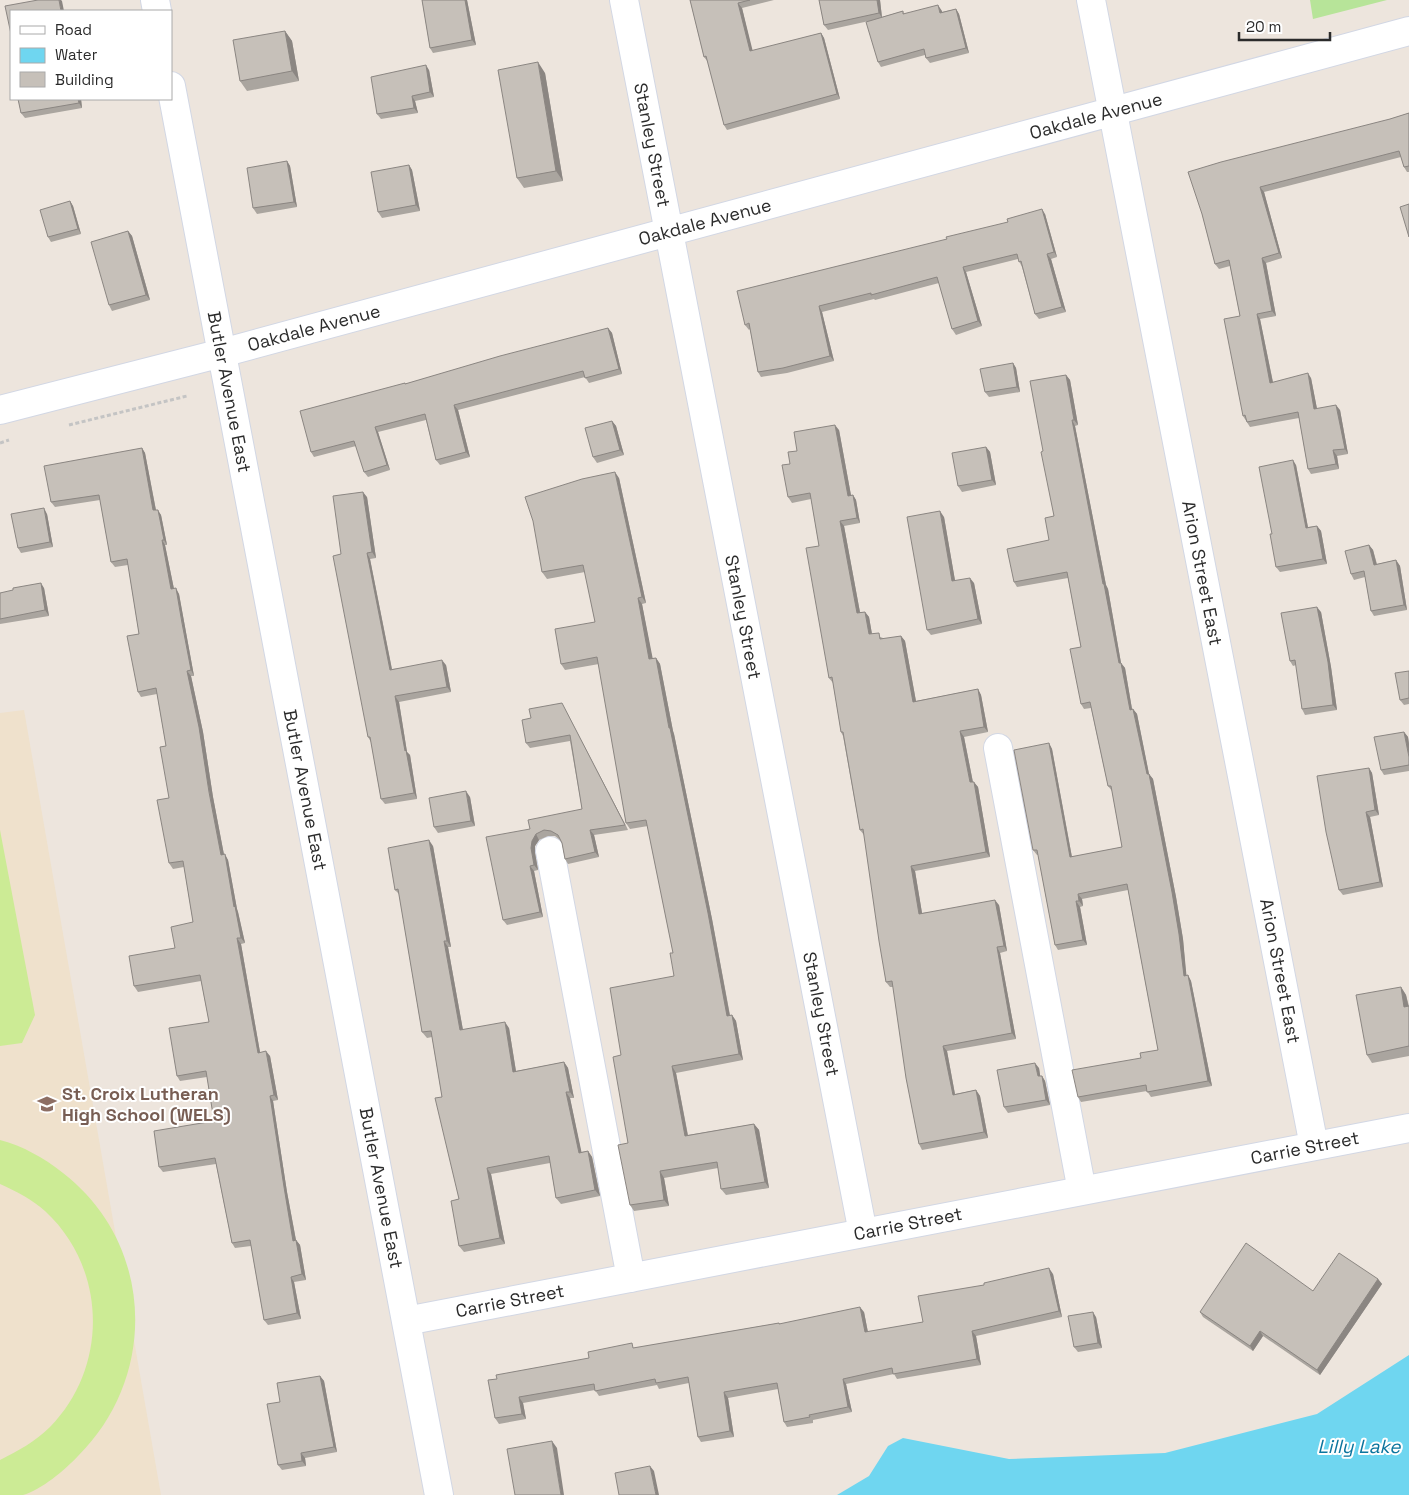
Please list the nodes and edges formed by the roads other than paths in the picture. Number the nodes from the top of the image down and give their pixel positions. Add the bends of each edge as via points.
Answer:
1 (624, 0) edge
2 (1091, 0) edge
3 (1409, 31) edge
4 (172, 91) edge
5 (1112, 112) junction
6 (668, 232) junction
7 (222, 353) junction
8 (0, 410) edge
9 (998, 748) dead end
10 (550, 851) dead end
11 (1409, 1128) edge
12 (1314, 1146) junction
13 (1082, 1191) junction
14 (863, 1233) junction
15 (630, 1278) junction
16 (406, 1321) junction
17 (439, 1495) edge

1 - 6 street, Stanley Street
2 - 5 street, Arion Street East
3 - 5 street, Oakdale Avenue
4 - 7 street, Butler Avenue East
5 - 6 street, Oakdale Avenue
5 - 12 street, Arion Street East
6 - 7 street, Oakdale Avenue
6 - 14 street, Stanley Street
7 - 8 street, Oakdale Avenue
7 - 16 street, Butler Avenue East
9 - 13 street
10 - 15 street
11 - 12 street, Carrie Street
12 - 13 street, Carrie Street
13 - 14 street, Carrie Street
14 - 15 street, Carrie Street
15 - 16 street, Carrie Street
16 - 17 street, Butler Avenue East

